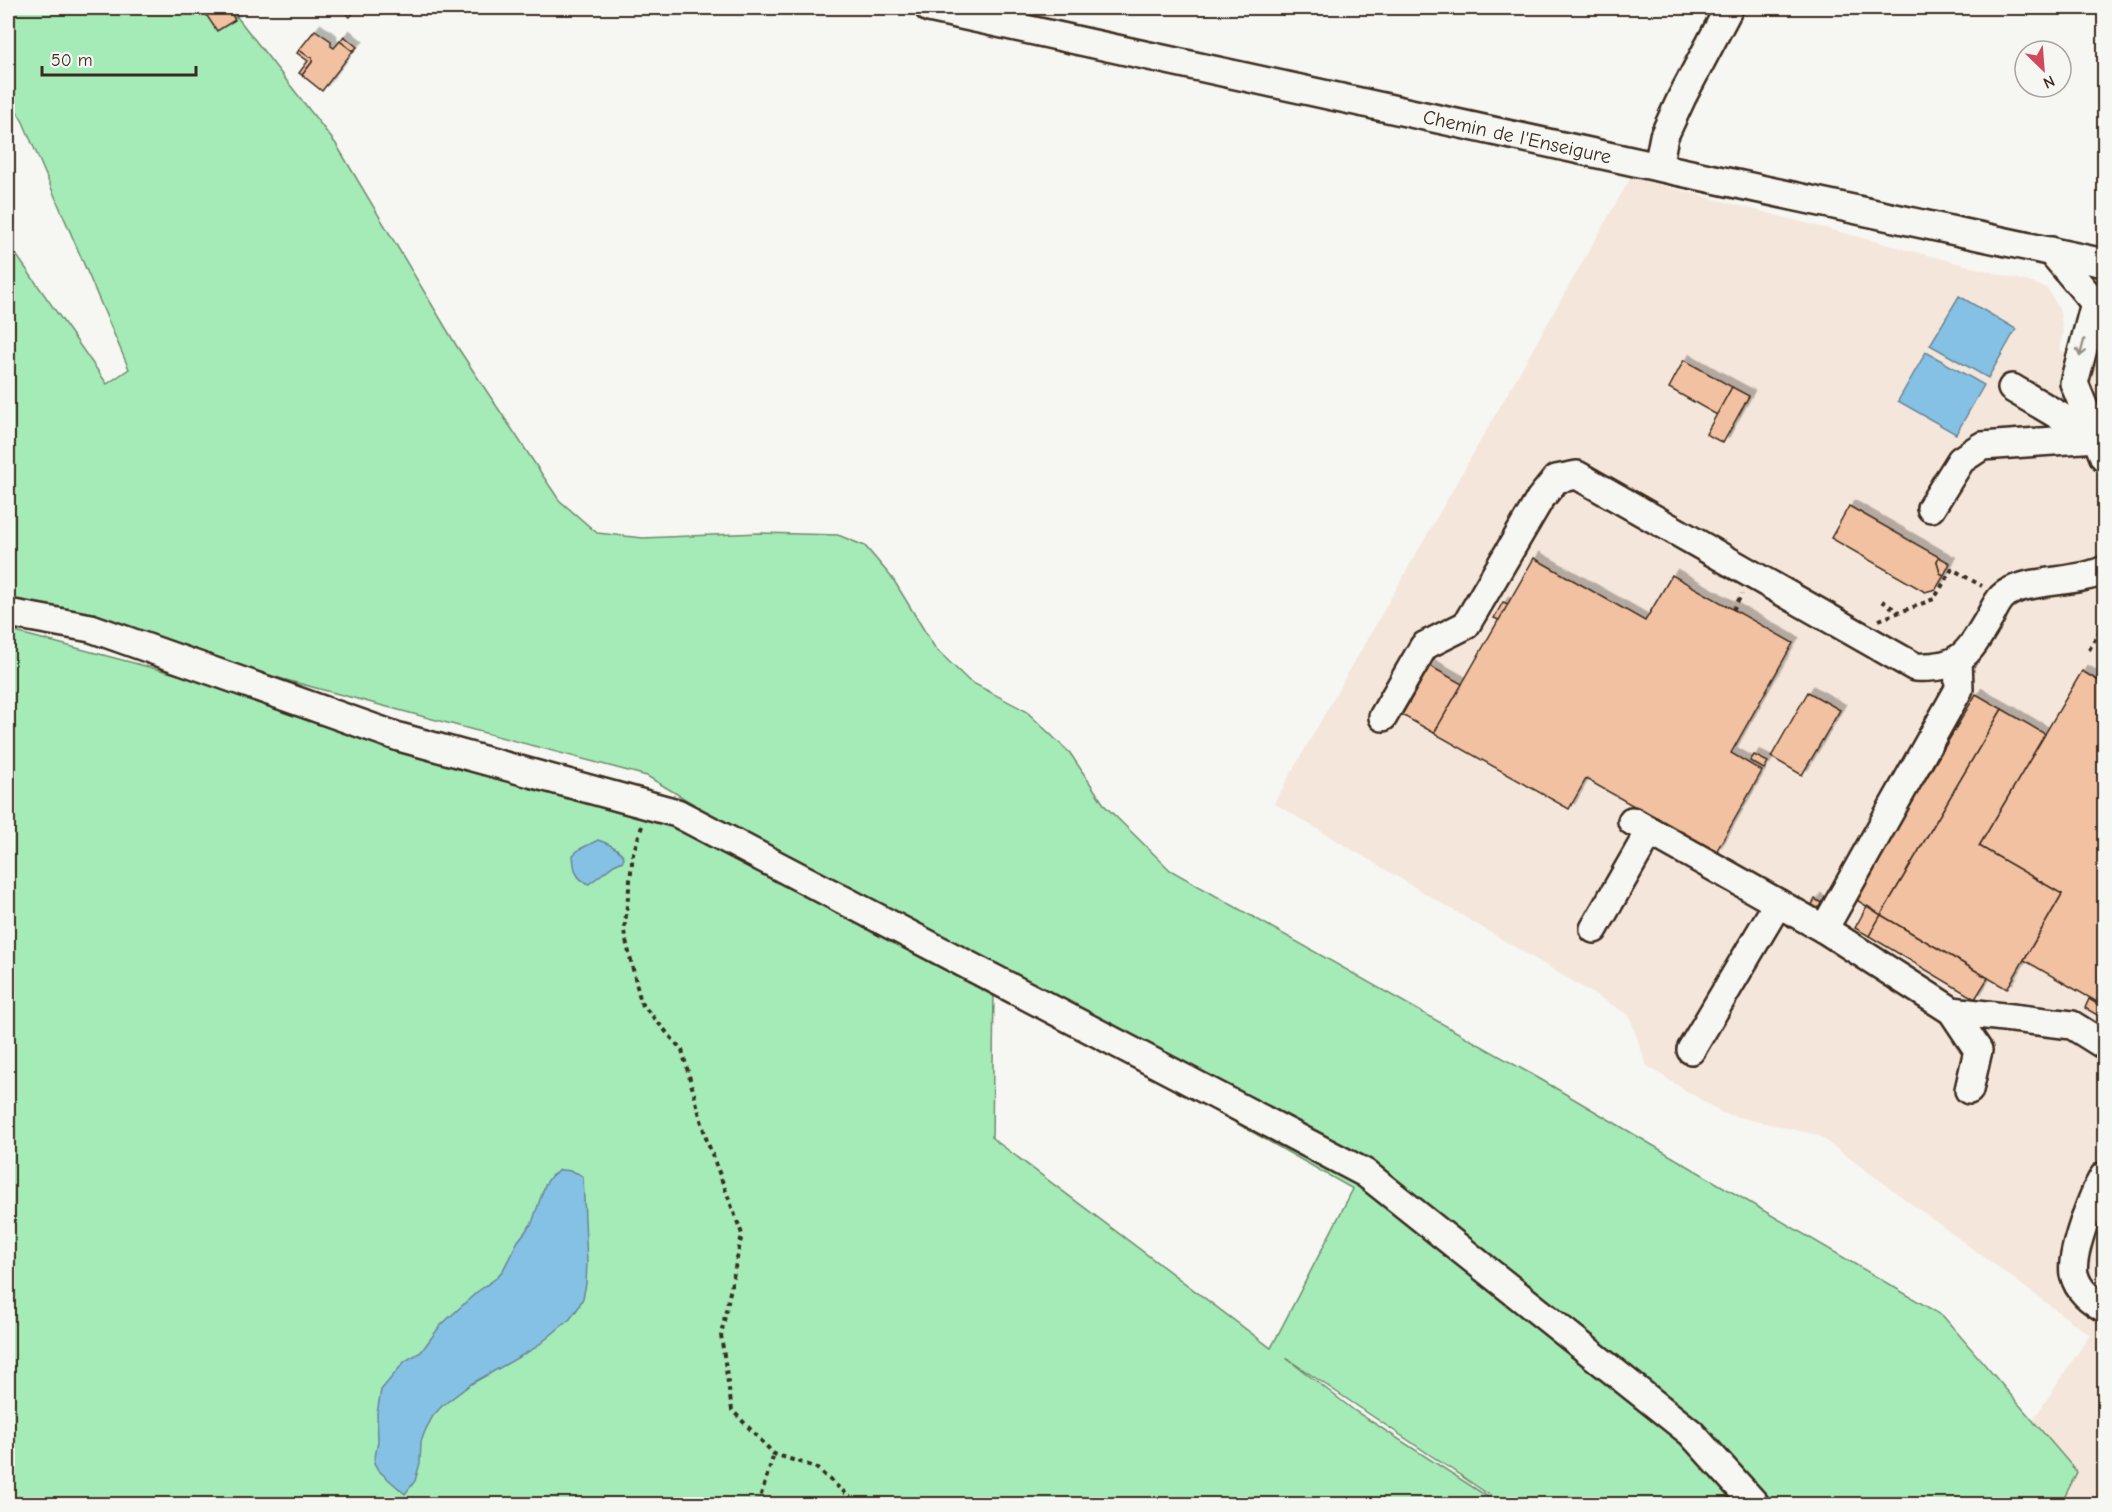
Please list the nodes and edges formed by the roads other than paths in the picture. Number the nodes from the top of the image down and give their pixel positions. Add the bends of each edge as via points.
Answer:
1 (929, 8) edge
2 (1729, 8) edge
3 (1658, 167) junction
4 (2051, 251) junction
5 (2104, 263) edge
6 (2100, 300) edge
7 (2012, 388) dead end
8 (2101, 447) edge
9 (1931, 508) dead end
10 (2104, 570) edge
11 (8, 613) edge
12 (1958, 659) junction
13 (1383, 717) dead end
14 (1778, 903) junction
15 (1594, 929) dead end
16 (1824, 929) junction
17 (1952, 1011) junction
18 (2102, 1036) edge
19 (1691, 1050) dead end
20 (1969, 1090) dead end
21 (2104, 1176) edge
22 (2104, 1308) edge
23 (1755, 1504) edge

1 - 3 street, Chemin de l'Enseigure
2 - 3 street via 1664,136
3 - 4 street, Chemin de l'Enseigure
4 - 5 street, Chemin de l'Enseigure
4 - 6 street
6 -> 8 street via 2074,384
7 - 8 street
8 - 9 street via 1982,446 1961,460
10 - 12 street via 2093,576 2032,585 2002,597 1970,650
11 - 23 street via 91,628 399,737 677,813 1365,1173 1691,1433
12 - 13 street via 1936,668 1915,667 1577,475 1556,479 1540,499 1466,625 1424,646
12 - 16 street via 1959,689
14 - 15 street via 1641,826
14 - 16 street
14 - 19 street
16 - 17 street
17 - 18 street via 2072,1025
17 - 20 street via 1978,1050
21 - 22 street via 2076,1246 2074,1274 2086,1297

